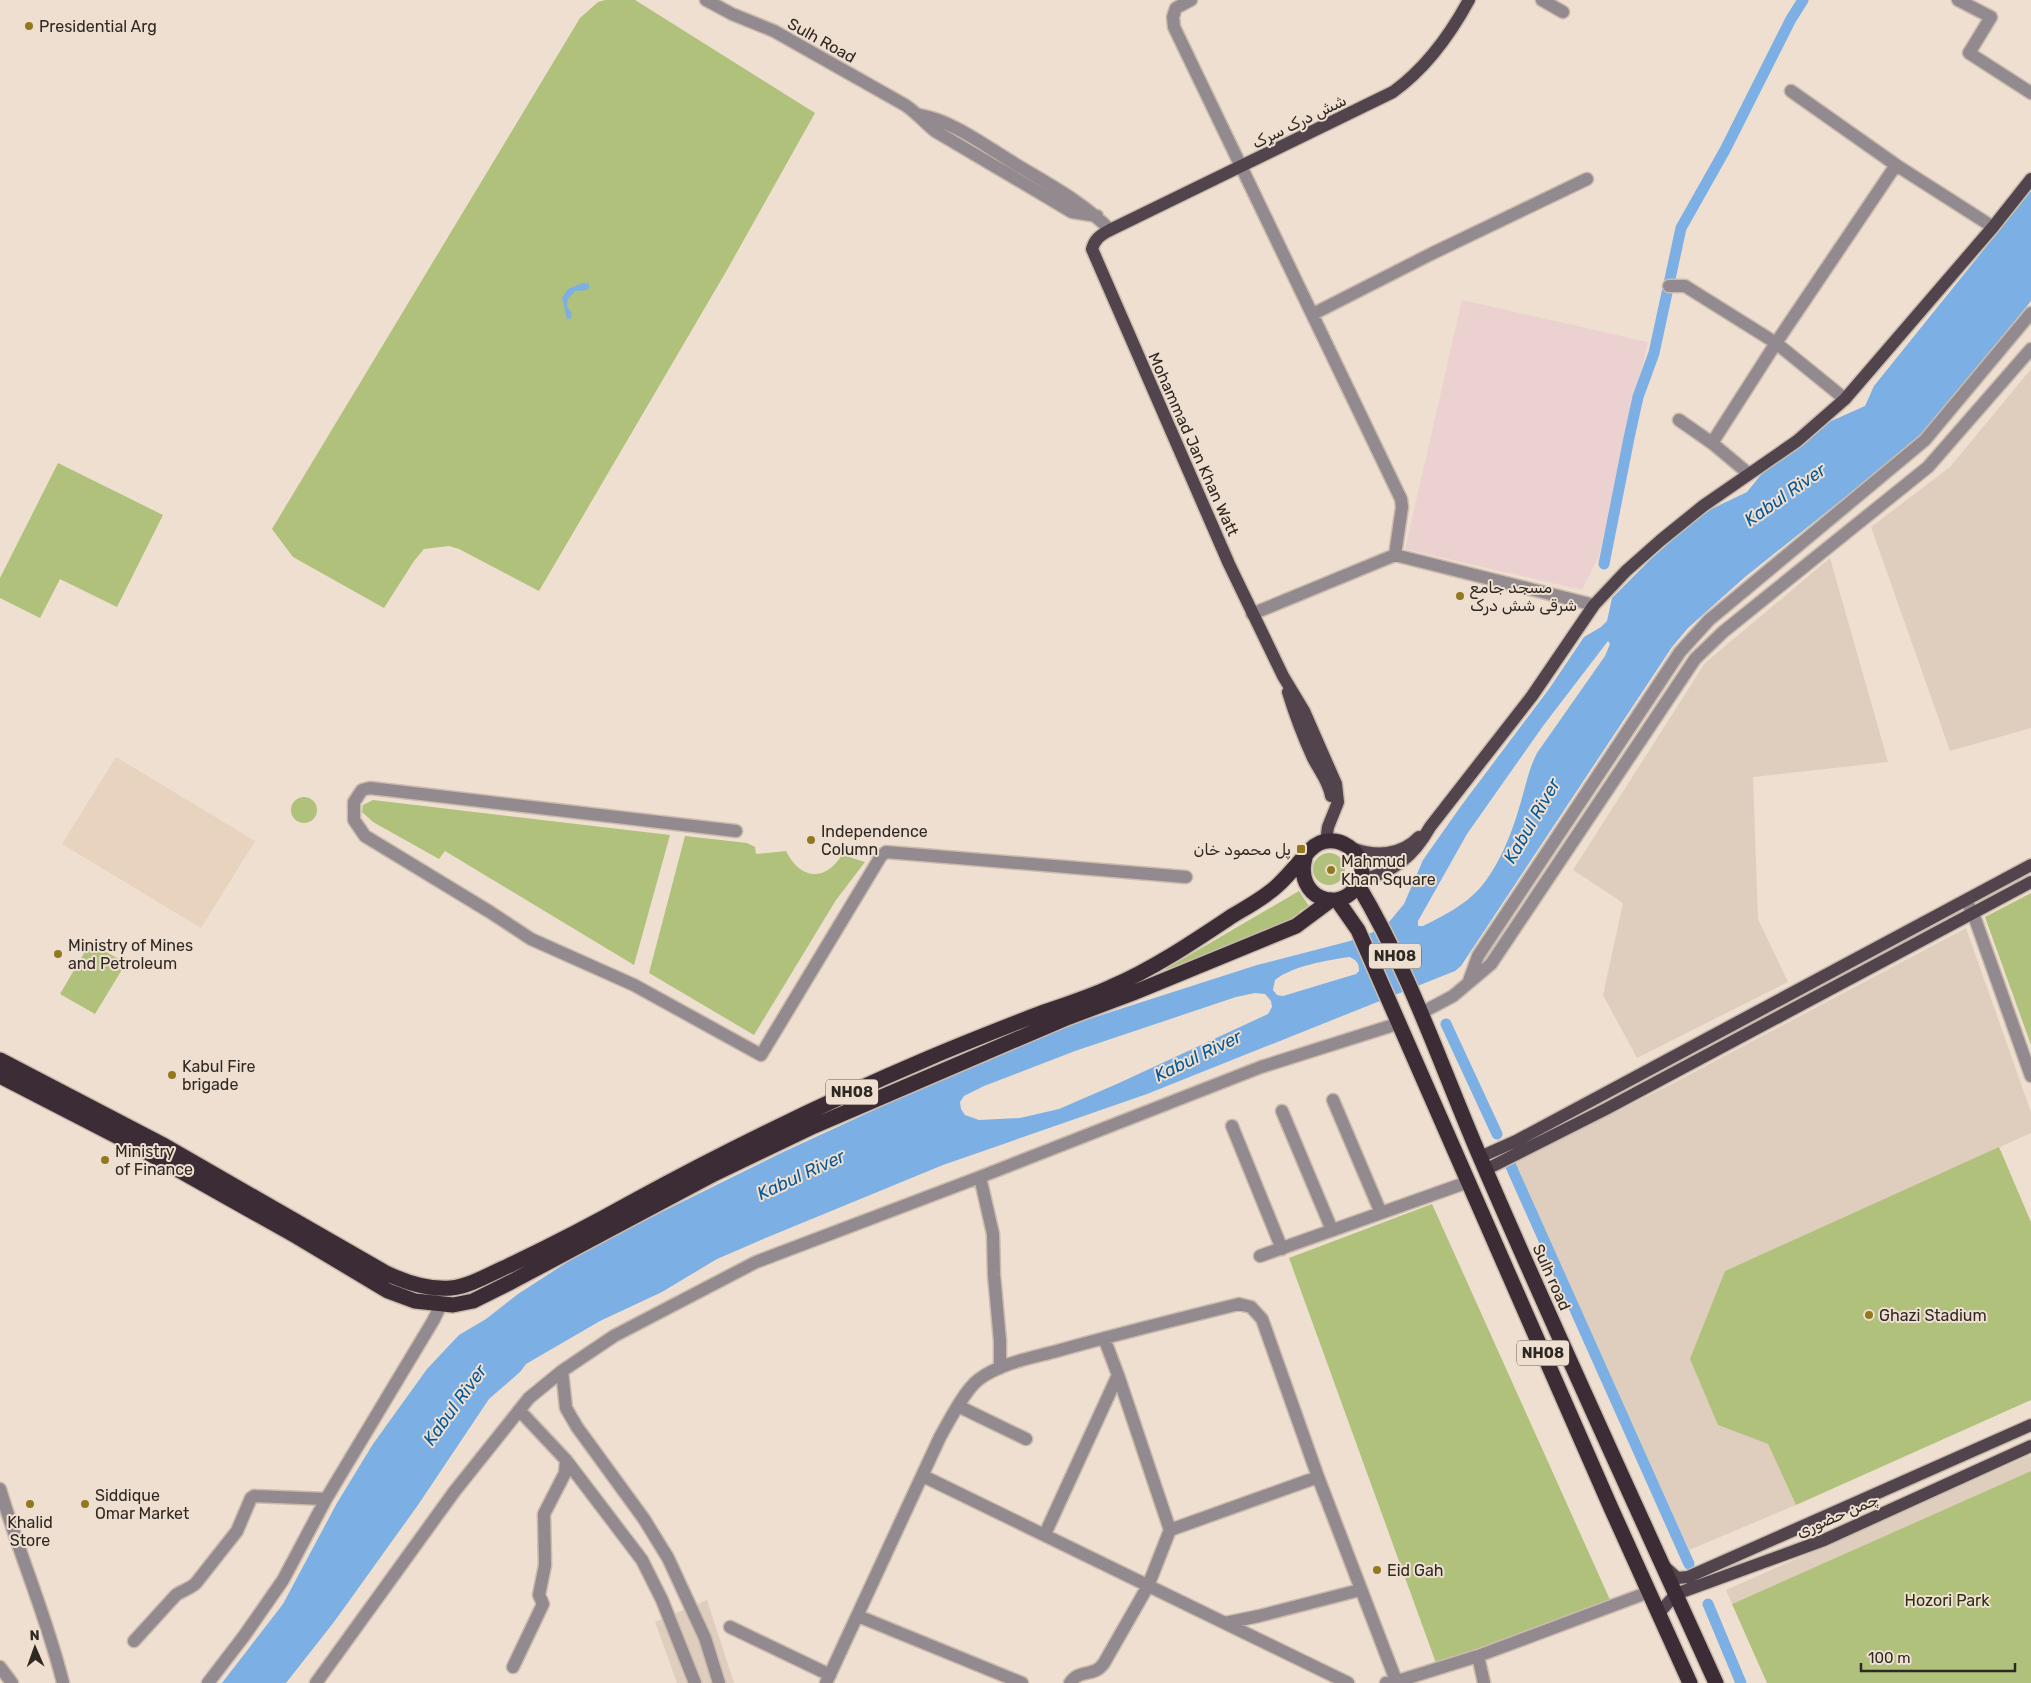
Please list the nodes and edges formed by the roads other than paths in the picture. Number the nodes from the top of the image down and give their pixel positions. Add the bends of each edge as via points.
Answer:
1 (706, 0) edge
2 (1469, 0) edge
3 (1542, 0) edge
4 (1958, 0) edge
5 (1183, 2) edge
6 (1562, 12) dead end
7 (1791, 91) dead end
8 (2031, 93) edge
9 (1896, 165) junction
10 (1242, 167) junction
11 (1587, 179) dead end
12 (2031, 179) edge
13 (1993, 227) junction
14 (1110, 230) junction
15 (1669, 286) dead end
16 (2031, 313) edge
17 (1313, 314) junction
18 (1776, 343) junction
19 (2031, 349) edge
20 (1845, 399) junction
21 (1678, 420) dead end
22 (1712, 443) junction
23 (1749, 474) junction
24 (1395, 555) junction
25 (1594, 605) junction
26 (1252, 614) junction
27 (1657, 685) junction
28 (1670, 694) junction
29 (1430, 827) junction
30 (736, 831) dead end
31 (1322, 843) junction
32 (1352, 848) junction
33 (1305, 858) junction
34 (2031, 865) edge
35 (1186, 878) dead end
36 (1359, 882) junction
37 (2031, 882) edge
38 (1334, 900) junction
39 (1966, 901) junction
40 (1973, 913) junction
41 (1468, 984) junction
42 (1421, 1013) junction
43 (1400, 1023) junction
44 (0, 1060) edge
45 (0, 1076) edge
46 (2031, 1076) edge
47 (1333, 1100) dead end
48 (1282, 1111) dead end
49 (1232, 1126) dead end
50 (1483, 1163) junction
51 (980, 1177) junction
52 (1468, 1182) junction
53 (1381, 1213) junction
54 (1332, 1230) junction
55 (1282, 1248) junction
56 (1260, 1256) dead end
57 (440, 1305) junction
58 (1104, 1338) junction
59 (1000, 1368) junction
60 (562, 1371) junction
61 (1118, 1375) junction
62 (958, 1406) junction
63 (519, 1410) junction
64 (2031, 1425) edge
65 (1026, 1438) dead end
66 (2031, 1446) edge
67 (566, 1460) junction
68 (923, 1476) junction
69 (1318, 1477) junction
70 (0, 1489) edge
71 (1628, 1489) junction
72 (326, 1499) junction
73 (1611, 1508) junction
74 (1170, 1530) junction
75 (1044, 1534) junction
76 (1662, 1565) junction
77 (1148, 1586) junction
78 (1360, 1590) junction
79 (1649, 1592) junction
80 (1676, 1594) junction
81 (1658, 1614) junction
82 (858, 1616) junction
83 (1225, 1623) junction
84 (730, 1627) dead end
85 (134, 1642) dead end
86 (1478, 1656) junction
87 (0, 1667) edge
88 (513, 1667) dead end
89 (828, 1679) edge
90 (1394, 1682) edge
91 (12, 1683) edge
92 (63, 1683) edge
93 (208, 1683) edge
94 (316, 1683) edge
95 (695, 1683) edge
96 (719, 1683) edge
97 (1022, 1683) edge
98 (1070, 1683) edge
99 (1348, 1683) edge
100 (1484, 1683) edge
101 (1690, 1683) edge
102 (1716, 1683) edge

1 - 14 street, Sulh Road via 774,31 919,115 943,122 1057,189 1097,216
2 - 10 main road, شش درک سړک via 1437,48 1413,78 1400,88
3 - 6 street
4 - 8 street via 1991,17 1969,53
5 - 10 street via 1176,8 1174,27
7 - 9 street
9 - 13 street
9 - 18 street
10 - 14 main road, شش درک سړک
10 - 17 street
11 - 17 street
12 - 13 main road
13 - 20 main road
14 - 26 main road, Mohammad Jan Khan Watt via 1094,241 1092,250
15 - 18 street via 1685,286
16 - 27 street via 1925,440 1709,620 1680,652
17 - 24 street via 1401,499
18 - 20 street
18 - 22 street
19 - 28 street via 1928,467 1723,632 1695,659
20 - 23 main road via 1797,441
21 - 22 street
22 - 23 street
23 - 25 main road via 1661,540
24 - 25 street
24 - 26 street
25 - 29 main road via 1532,696
26 - 31 main road, Mohammad Jan Khan Watt via 1304,710 1338,790 1338,802
27 - 28 street
27 - 41 street via 1478,956
28 - 41 street via 1491,964
29 - 32 main road via 1408,846 1390,853 1370,854
29 - 36 main road via 1416,849 1397,866
30 - 35 street via 387,789 362,790 354,802 354,820 366,836 531,939 634,985 761,1055 886,852
31 - 32 highway via 1344,843
31 - 33 highway, NH08
32 - 36 highway, NH08 via 1361,863
33 - 38 highway, NH08 via 1302,867 1307,886 1322,898
33 - 44 highway, NH08 via 1275,888 1146,970 1110,988 987,1034 808,1112 702,1164 569,1237 479,1280 453,1288 418,1286 386,1273 165,1146
34 - 39 main road
36 - 38 highway, NH08 via 1352,892
36 - 42 highway, Sulh road / NH08
37 - 40 main road
38 - 43 highway, NH08 via 1358,930
38 - 57 highway, NH08 via 1296,926 1064,1019 814,1126 714,1174 473,1300
39 - 40 street
39 - 50 main road via 1516,1141
40 - 46 street
40 - 50 main road via 1606,1109
41 - 42 street
42 - 50 highway, Sulh road / NH08
43 - 51 street via 1262,1067
43 - 52 highway, NH08
45 - 57 highway, NH08 via 134,1145 388,1291 415,1301
47 - 53 street
48 - 54 street
49 - 55 street
50 - 71 highway, Sulh road / NH08
51 - 59 street via 993,1234
51 - 60 street via 756,1262 614,1336
52 - 53 street
52 - 73 highway, NH08
53 - 54 street
54 - 55 street
55 - 56 street
57 - 72 street
58 - 59 street
58 - 61 street
58 - 69 street via 1239,1304 1251,1308 1262,1319
59 - 62 street via 977,1381
60 - 63 street
60 - 96 street via 566,1408 668,1558 705,1638
61 - 74 street
61 - 75 street
62 - 65 street
62 - 68 street
63 - 67 street
63 - 94 street via 454,1492
64 - 76 main road, چمن حضوری via 1688,1577 1677,1578
66 - 80 main road, چمن حضوری via 1824,1540
67 - 88 street via 565,1473 544,1514 545,1565 539,1595 543,1604
67 - 95 street via 642,1560 666,1608
68 - 75 street
68 - 82 street
69 - 74 street
69 - 78 street
70 - 92 street via 53,1644
71 - 73 highway
71 - 76 highway, Sulh road / NH08
72 - 85 street via 251,1498 237,1532 196,1583 176,1595
72 - 93 street via 283,1580
73 - 79 highway, NH08
74 - 77 street
75 - 77 street
76 - 80 highway, Sulh road / NH08
77 - 83 street
77 - 98 street via 1100,1670 1074,1677
78 - 83 street
78 - 90 street
79 - 81 highway, NH08
79 - 86 street
80 - 81 main road, چمن حضوری
80 - 102 highway, Sulh road / NH08
81 - 101 highway, NH08
82 - 89 street
82 - 97 street
83 - 99 street
84 - 89 street
86 - 90 street
86 - 100 street
87 - 91 street

